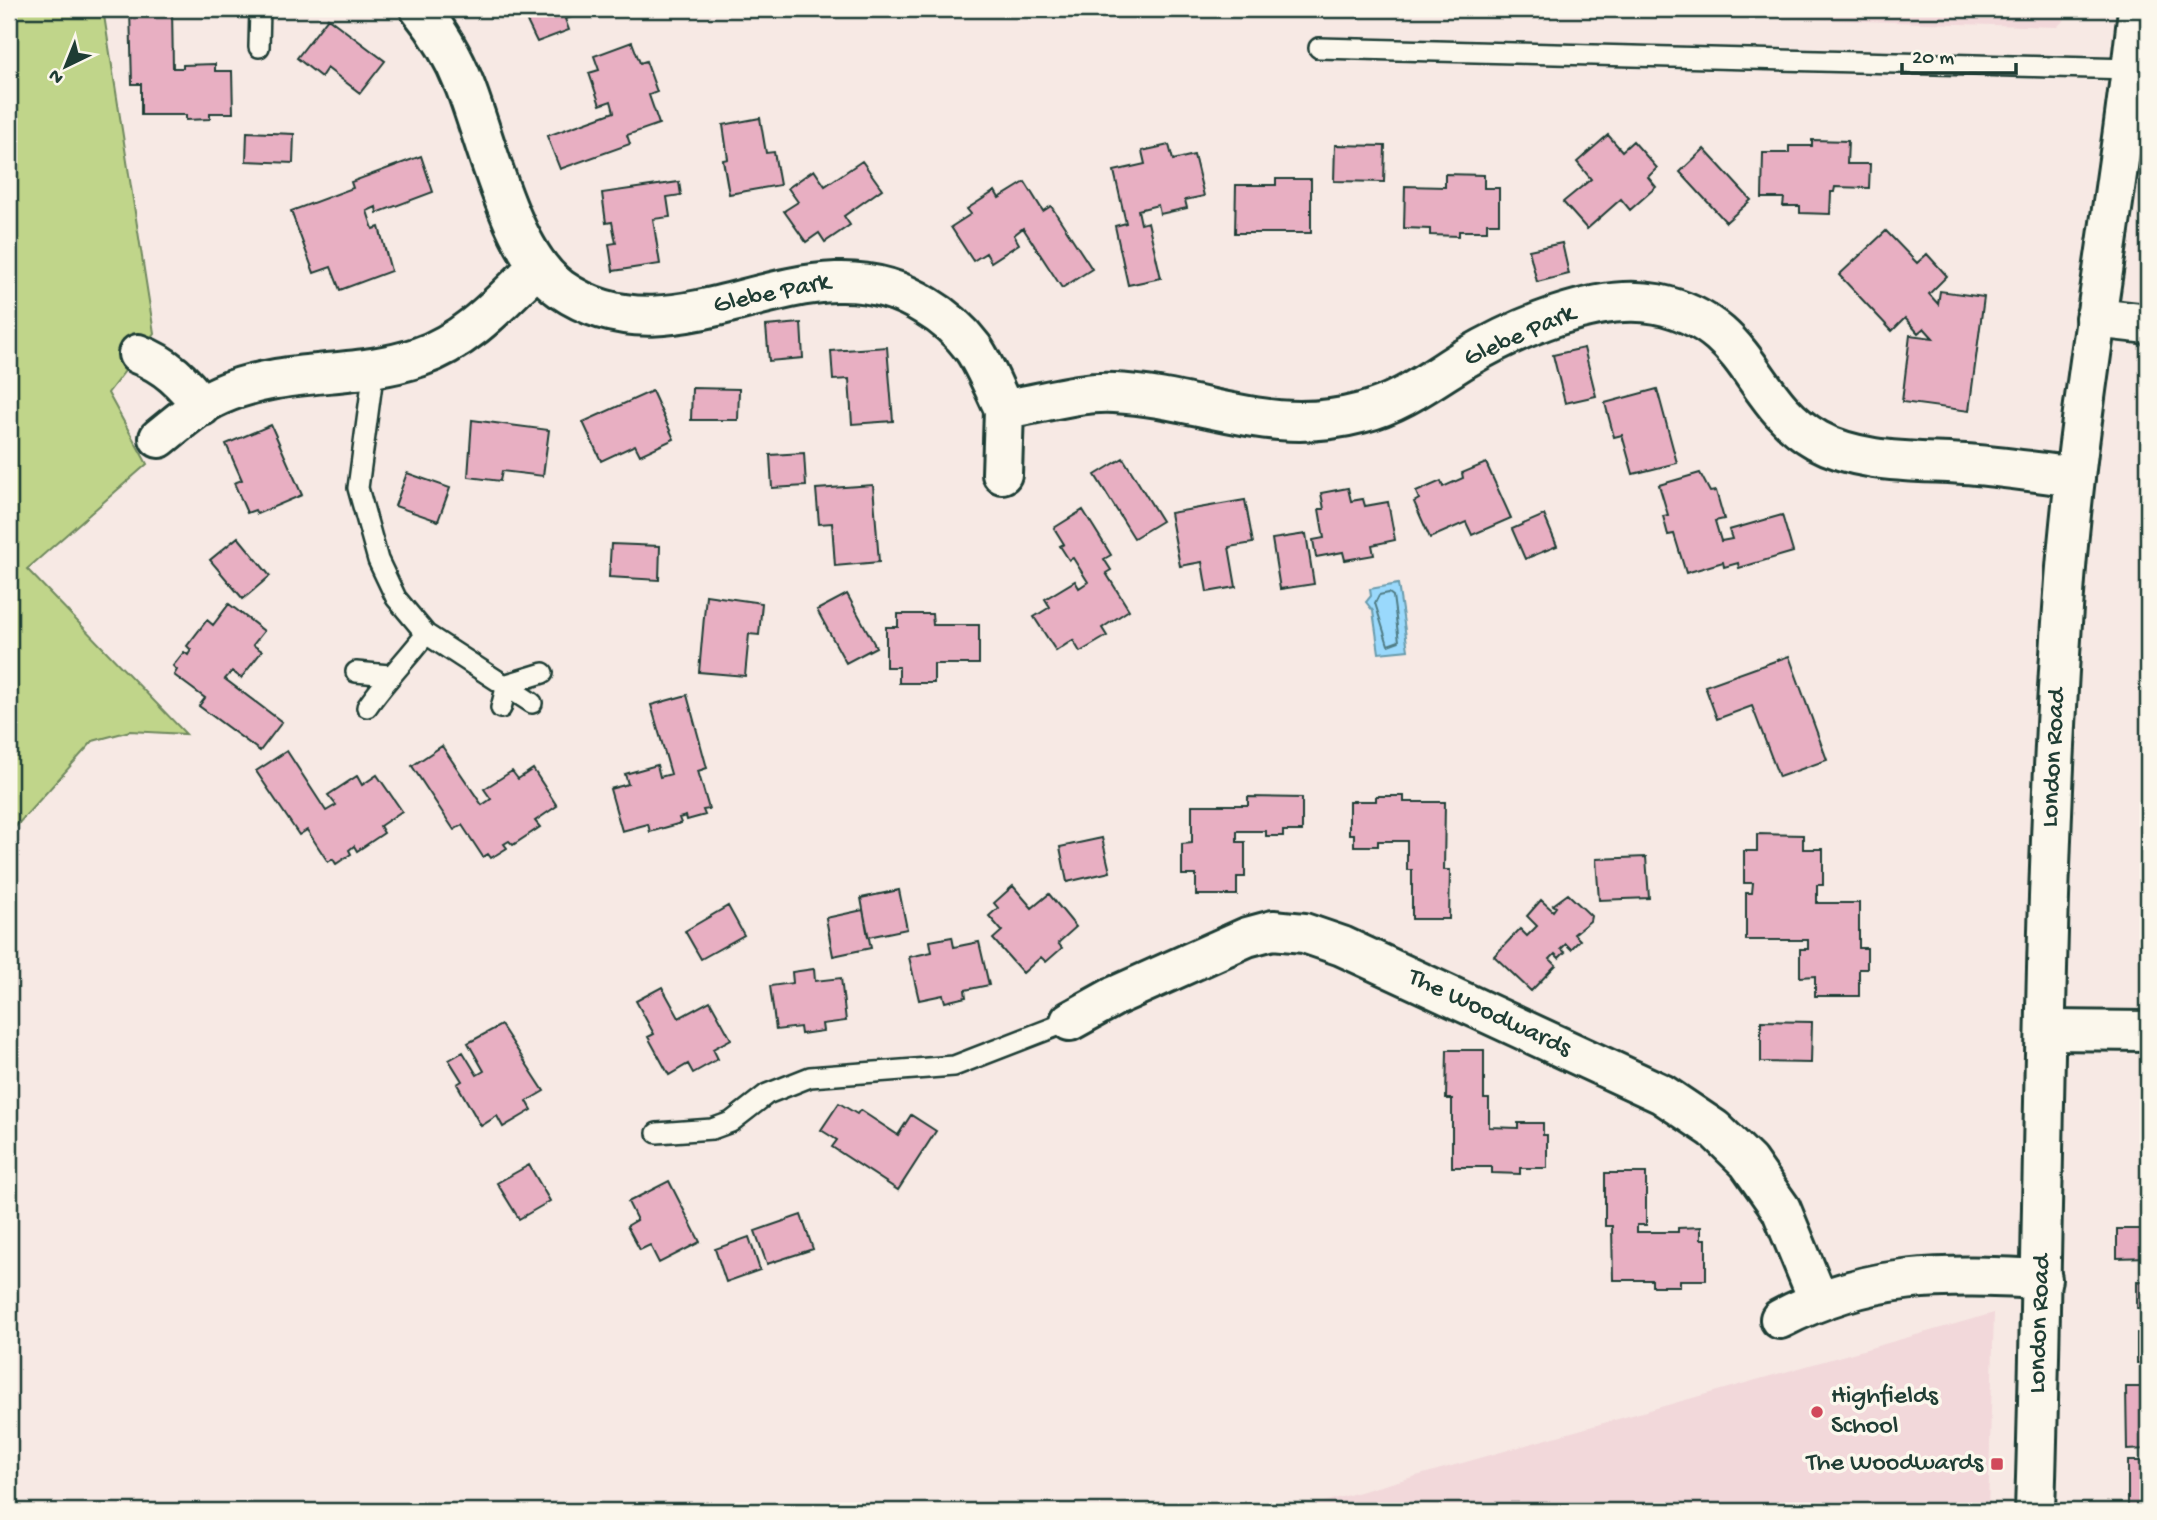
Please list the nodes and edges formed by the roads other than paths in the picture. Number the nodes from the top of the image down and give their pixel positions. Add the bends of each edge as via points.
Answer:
1 (260, 9) edge
2 (420, 9) edge
3 (2138, 9) edge
4 (259, 47) dead end
5 (1319, 48) dead end
6 (2132, 69) junction
7 (537, 267) junction
8 (2095, 317) junction
9 (2148, 324) edge
10 (138, 354) dead end
11 (374, 368) junction
12 (202, 406) junction
13 (1004, 409) junction
14 (159, 438) dead end
15 (1002, 474) dead end
16 (2076, 477) junction
17 (426, 634) junction
18 (356, 672) dead end
19 (543, 673) dead end
20 (389, 675) junction
21 (507, 684) junction
22 (532, 703) dead end
23 (367, 707) dead end
24 (500, 708) dead end
25 (1070, 1021) joint
26 (2046, 1030) junction
27 (2148, 1031) edge
28 (657, 1133) dead end
29 (2042, 1279) junction
30 (1818, 1299) junction
31 (1780, 1319) dead end
32 (2035, 1511) edge

1 - 4 lane
2 - 7 street, Glebe Park via 448,48 463,81 507,206
3 - 6 street, London Road
5 - 6 lane
6 - 8 street, London Road
7 - 11 street via 456,340 420,357
7 - 13 street, Glebe Park via 560,288 590,305 644,317 824,281 879,284 910,295 948,322 971,346
8 - 9 street
8 - 16 street, London Road
10 - 12 street via 169,369
11 - 12 street via 278,379 236,389
11 - 17 lane via 360,470 362,509 396,598
12 - 14 street
13 - 15 street, Glebe Park
13 - 16 street, Glebe Park via 1073,395 1113,393 1247,419 1318,421 1358,415 1407,397 1466,358 1553,317 1617,304 1655,304 1692,315 1716,329 1737,349 1779,410 1797,427 1840,451
16 - 26 street, London Road via 2051,786
17 - 20 lane
17 - 21 lane
18 - 20 lane
19 - 21 lane
20 - 23 lane
21 - 22 lane
21 - 24 lane
25 - 28 lane via 954,1066 810,1077 767,1094 731,1122 712,1129
25 - 30 street, The Woodwards via 1127,990 1247,937 1273,930 1304,933 1342,946 1662,1094 1696,1115 1748,1162 1781,1209
26 - 27 street
26 - 29 street, London Road
29 - 30 street via 1920,1277
29 - 32 street, London Road
30 - 31 street

